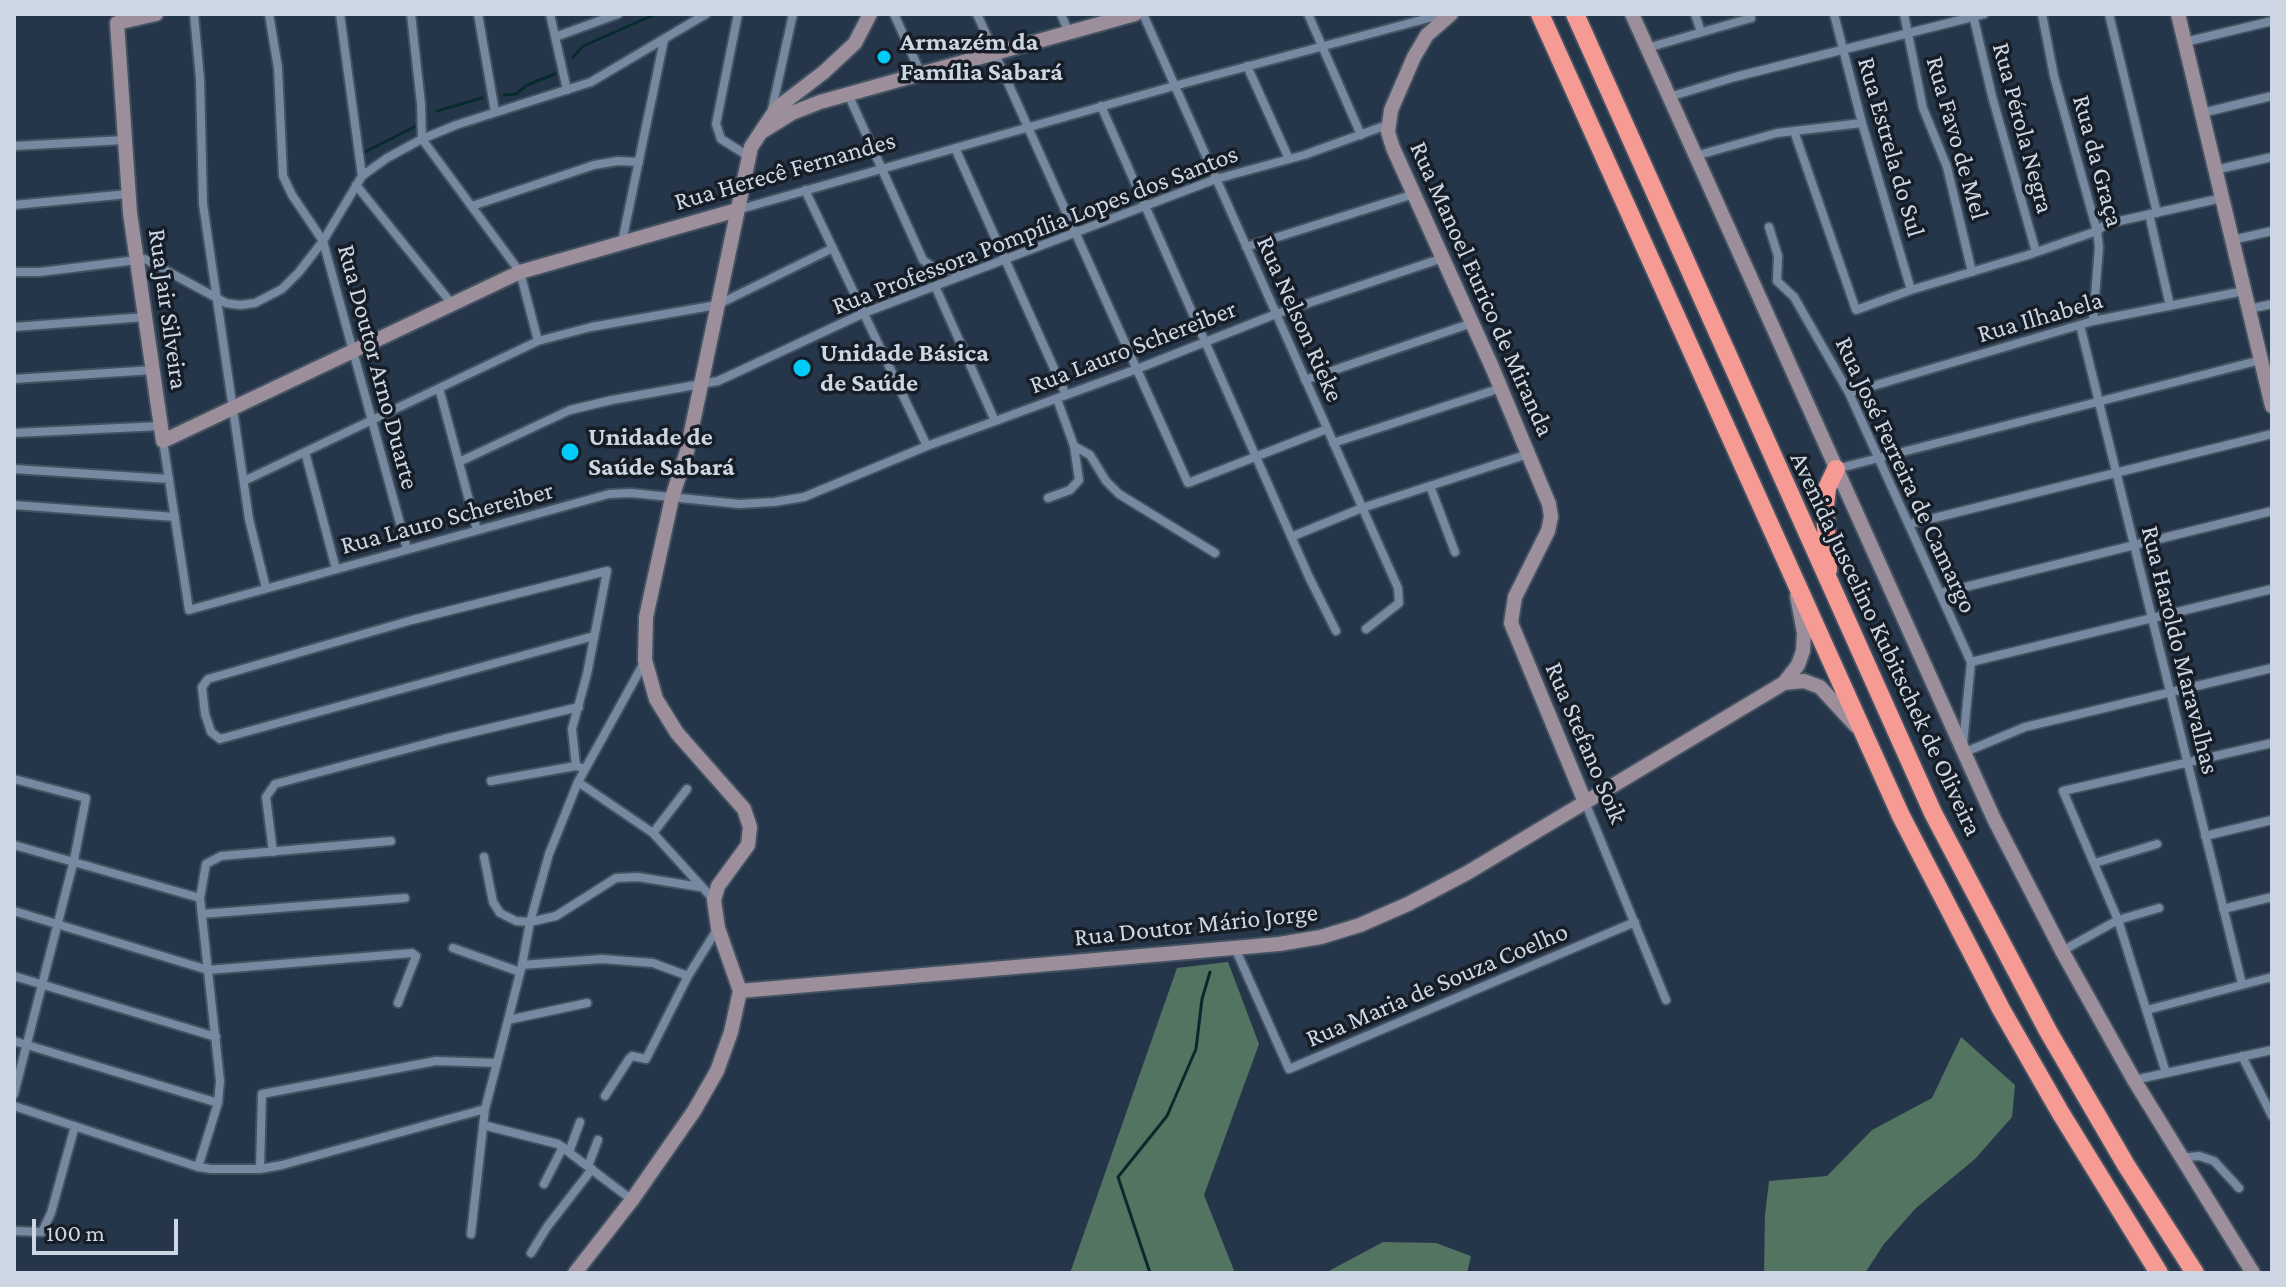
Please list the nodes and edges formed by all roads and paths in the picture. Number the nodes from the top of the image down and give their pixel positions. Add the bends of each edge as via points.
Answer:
1 (156, 14) edge
2 (194, 14) edge
3 (269, 14) edge
4 (340, 14) edge
5 (411, 14) edge
6 (478, 14) edge
7 (550, 14) edge
8 (618, 14) edge
9 (706, 14) edge
10 (738, 14) edge
11 (793, 14) edge
12 (870, 14) edge
13 (894, 14) edge
14 (977, 14) edge
15 (1061, 14) edge
16 (1135, 14) edge
17 (1143, 14) edge
18 (1308, 14) edge
19 (1444, 14) edge
20 (1451, 14) edge
21 (1540, 14) edge
22 (1575, 14) edge
23 (1632, 14) edge
24 (1695, 14) edge
25 (1834, 14) edge
26 (1904, 14) edge
27 (1984, 14) edge
28 (2042, 14) edge
29 (2109, 14) edge
30 (2178, 14) edge
31 (1974, 15) edge
32 (1751, 18) dead end
33 (117, 19) edge
34 (2272, 21) edge
35 (1701, 32) junction
36 (1069, 33) junction
37 (1908, 33) junction
38 (555, 37) junction
39 (664, 40) junction
40 (2185, 42) junction
41 (1322, 46) junction
42 (1647, 48) junction
43 (1843, 50) junction
44 (995, 53) junction
45 (1247, 66) junction
46 (921, 74) junction
47 (1174, 86) junction
48 (567, 90) junction
49 (848, 94) junction
50 (2272, 96) edge
51 (1669, 97) junction
52 (1101, 106) junction
53 (495, 112) junction
54 (2202, 113) junction
55 (771, 114) junction
56 (1862, 123) junction
57 (1387, 125) junction
58 (1028, 127) junction
59 (1794, 131) junction
60 (758, 134) junction
61 (1361, 135) junction
62 (422, 139) junction
63 (124, 140) junction
64 (14, 146) edge
65 (955, 148) junction
66 (748, 156) junction
67 (1695, 156) junction
68 (2272, 157) edge
69 (1289, 159) junction
70 (639, 162) junction
71 (880, 169) junction
72 (2215, 170) junction
73 (1216, 179) junction
74 (359, 180) junction
75 (805, 190) junction
76 (128, 194) junction
77 (1414, 194) junction
78 (2222, 198) junction
79 (14, 205) edge
80 (472, 206) junction
81 (1145, 206) junction
82 (737, 210) junction
83 (2153, 213) junction
84 (1769, 227) dead end
85 (2097, 231) junction
86 (2272, 231) edge
87 (1075, 232) junction
88 (2232, 240) junction
89 (323, 241) junction
90 (622, 242) junction
91 (1246, 247) junction
92 (833, 248) junction
93 (2036, 252) junction
94 (1443, 258) junction
95 (1005, 259) junction
96 (136, 261) junction
97 (14, 272) edge
98 (520, 272) junction
99 (1972, 272) junction
100 (968, 273) junction
101 (935, 286) junction
102 (1911, 290) junction
103 (2244, 291) junction
104 (218, 299) junction
105 (452, 304) junction
106 (2272, 304) edge
107 (717, 305) junction
108 (2170, 306) junction
109 (2249, 309) junction
110 (864, 313) junction
111 (1276, 314) junction
112 (145, 317) junction
113 (2093, 321) junction
114 (1472, 323) junction
115 (2080, 325) junction
116 (14, 327) edge
117 (538, 341) junction
118 (1205, 342) junction
119 (354, 351) junction
120 (2261, 360) junction
121 (1137, 369) junction
122 (153, 370) junction
123 (14, 379) edge
124 (1305, 380) junction
125 (2269, 380) edge
126 (701, 386) junction
127 (439, 388) junction
128 (1501, 388) junction
129 (1849, 393) junction
130 (1062, 397) junction
131 (2099, 401) junction
132 (2272, 406) edge
133 (233, 408) junction
134 (372, 420) junction
135 (995, 421) junction
136 (161, 426) junction
137 (1327, 429) junction
138 (14, 433) edge
139 (2272, 434) edge
140 (163, 441) junction
141 (1333, 443) junction
142 (927, 446) junction
143 (1074, 446) junction
144 (305, 452) junction
145 (1528, 454) junction
146 (1256, 456) junction
147 (1878, 456) junction
148 (459, 462) junction
149 (14, 469) edge
150 (1836, 469) junction
151 (2116, 473) junction
152 (169, 479) junction
153 (244, 481) junction
154 (1430, 486) junction
155 (672, 498) junction
156 (1048, 498) dead end
157 (1549, 504) joint
158 (14, 505) edge
159 (1362, 508) junction
160 (2272, 511) edge
161 (175, 517) junction
162 (1910, 524) junction
163 (477, 530) junction
164 (1291, 537) junction
165 (2134, 545) junction
166 (407, 549) junction
167 (1455, 552) dead end
168 (1215, 553) dead end
169 (336, 569) junction
170 (1794, 580) junction
171 (266, 588) junction
172 (1831, 589) junction
173 (2272, 589) edge
174 (1941, 593) junction
175 (189, 610) joint
176 (2152, 618) junction
177 (1366, 629) dead end
178 (1336, 631) dead end
179 (594, 636) junction
180 (645, 660) junction
181 (1971, 662) junction
182 (2272, 668) edge
183 (1784, 683) junction
184 (2170, 692) junction
185 (579, 707) junction
186 (1863, 733) junction
187 (2272, 743) edge
188 (1963, 753) junction
189 (2187, 763) junction
190 (581, 768) junction
191 (14, 779) edge
192 (491, 781) dead end
193 (578, 782) junction
194 (687, 789) dead end
195 (1585, 802) junction
196 (2272, 820) edge
197 (653, 833) junction
198 (2205, 836) junction
199 (391, 841) dead end
200 (2157, 844) dead end
201 (14, 845) edge
202 (273, 852) junction
203 (484, 857) dead end
204 (74, 860) junction
205 (2095, 863) junction
206 (700, 887) junction
207 (2272, 897) edge
208 (200, 898) junction
209 (405, 898) dead end
210 (714, 900) junction
211 (2159, 908) dead end
212 (2223, 909) junction
213 (14, 911) edge
214 (202, 914) junction
215 (2118, 920) junction
216 (530, 922) junction
217 (1635, 922) junction
218 (58, 923) junction
219 (718, 928) junction
220 (453, 948) dead end
221 (1235, 948) junction
222 (2062, 951) junction
223 (521, 969) junction
224 (208, 970) junction
225 (14, 976) edge
226 (688, 976) junction
227 (2272, 977) edge
228 (41, 983) junction
229 (2242, 984) junction
230 (740, 991) junction
231 (1666, 1000) dead end
232 (398, 1003) dead end
233 (587, 1003) dead end
234 (2147, 1010) junction
235 (508, 1020) junction
236 (216, 1037) junction
237 (14, 1041) edge
238 (27, 1044) junction
239 (2272, 1050) edge
240 (2242, 1056) junction
241 (497, 1063) junction
242 (2166, 1073) junction
243 (2134, 1080) junction
244 (14, 1094) edge
245 (605, 1096) dead end
246 (218, 1103) junction
247 (14, 1106) edge
248 (485, 1109) junction
249 (2272, 1116) edge
250 (580, 1122) dead end
251 (483, 1125) junction
252 (75, 1126) junction
253 (598, 1140) dead end
254 (566, 1149) junction
255 (2180, 1158) junction
256 (198, 1167) junction
257 (590, 1167) junction
258 (260, 1169) junction
259 (544, 1184) dead end
260 (2239, 1188) dead end
261 (632, 1200) junction
262 (14, 1231) edge
263 (471, 1234) dead end
264 (531, 1253) dead end
265 (575, 1273) edge
266 (2159, 1273) edge
267 (2195, 1273) edge
268 (2253, 1273) edge

1 - 33 street
2 - 104 street via 203,204
3 - 89 street, Rua Doutor Arno Duarte via 278,68 283,176
4 - 74 street
5 - 62 street
6 - 53 street
7 - 38 street
8 - 38 street
9 - 39 street
10 - 66 street via 716,124 721,139
11 - 55 street
12 - 55 street via 846,53
13 - 46 street
14 - 44 street
15 - 36 street
16 - 36 street
17 - 47 street, Rua Nelson Rieke
18 - 41 street
19 - 41 street, Rua Herecê Fernandes
20 - 57 street, Rua Manoel Eurico de Miranda via 1421,45
21 - 170 highway
22 - 172 highway, Avenida Juscelino Kubitschek de Oliveira
23 - 42 street
24 - 35 street
25 - 43 street, Rua Estrela do Sul
26 - 37 street, Rua Favo de Mel
27 - 31 street
28 - 85 street, Rua da Graça
29 - 83 street
30 - 40 street
31 - 37 street
31 - 93 street, Rua Pérola Negra
32 - 35 street
33 - 63 street, Rua Jair Silveira
34 - 40 street
35 - 42 street
36 - 44 street
37 - 43 street
37 - 99 street, Rua Favo de Mel via 1923,108 1947,167
38 - 48 street
39 - 48 street
39 - 70 street
40 - 54 street
41 - 45 street, Rua Herecê Fernandes
41 - 61 street
42 - 51 street
43 - 51 street
43 - 56 street, Rua Estrela do Sul
44 - 46 street
44 - 58 street
45 - 47 street, Rua Herecê Fernandes
45 - 69 street
46 - 49 street
47 - 52 street, Rua Herecê Fernandes
47 - 73 street, Rua Nelson Rieke
48 - 53 street
49 - 60 street via 792,113
49 - 71 street
50 - 54 street
51 - 67 street
52 - 58 street, Rua Herecê Fernandes
52 - 81 street
53 - 62 street
54 - 72 street
55 - 60 street
56 - 59 street
56 - 102 street, Rua Estrela do Sul
57 - 61 street, Rua Professora Pompília Lopes dos Santos
57 - 77 street, Rua Manoel Eurico de Miranda
58 - 65 street, Rua Herecê Fernandes
58 - 87 street
59 - 67 street
59 - 102 street via 1856,310
60 - 66 street
61 - 69 street, Rua Professora Pompília Lopes dos Santos
62 - 74 street
62 - 80 street
63 - 64 street
63 - 76 street, Rua Jair Silveira
65 - 71 street, Rua Herecê Fernandes
65 - 95 street
66 - 82 street
67 - 150 street
68 - 72 street
69 - 73 street, Rua Professora Pompília Lopes dos Santos
70 - 80 street via 594,165
70 - 90 street
71 - 75 street, Rua Herecê Fernandes
71 - 100 street via 923,260 934,268
72 - 78 street
73 - 81 street, Rua Professora Pompília Lopes dos Santos
73 - 91 street, Rua Nelson Rieke
74 - 89 street
74 - 105 street
75 - 82 street, Rua Herecê Fernandes
75 - 92 street
76 - 79 street
76 - 96 street, Rua Jair Silveira
77 - 91 street
77 - 94 street, Rua Manoel Eurico de Miranda
78 - 83 street
78 - 88 street
80 - 98 street
81 - 87 street, Rua Professora Pompília Lopes dos Santos
81 - 118 street
82 - 90 street, Rua Herecê Fernandes
82 - 107 street
83 - 85 street
83 - 108 street
84 - 129 street, Rua José Ferreira de Camargo via 1778,256 1777,281 1794,297
85 - 93 street
85 - 113 street, Rua da Graça
86 - 88 street
87 - 95 street, Rua Professora Pompília Lopes dos Santos
87 - 121 street
88 - 103 street
89 - 104 street via 274,294 247,304
89 - 119 street, Rua Doutor Arno Duarte
90 - 98 street, Rua Herecê Fernandes
91 - 111 street, Rua Nelson Rieke
92 - 107 street
92 - 110 street
93 - 99 street
94 - 111 street, Rua Lauro Schereiber
94 - 114 street, Rua Manoel Eurico de Miranda
95 - 100 street, Rua Professora Pompília Lopes dos Santos
95 - 130 street
96 - 97 street
96 - 104 street via 149,260
96 - 112 street, Rua Jair Silveira
98 - 105 street, Rua Herecê Fernandes
98 - 117 street
99 - 102 street
100 - 101 street, Rua Professora Pompília Lopes dos Santos
101 - 110 street, Rua Professora Pompília Lopes dos Santos
101 - 135 street
103 - 108 street, Rua Ilhabela
103 - 109 street
104 - 133 street
105 - 119 street, Rua Herecê Fernandes
106 - 109 street
107 - 117 street
107 - 126 street
108 - 113 street, Rua Ilhabela
109 - 120 street
110 - 126 street, Rua Professora Pompília Lopes dos Santos
110 - 142 street
111 - 118 street, Rua Lauro Schereiber
111 - 124 street, Rua Nelson Rieke
112 - 116 street
112 - 122 street, Rua Jair Silveira
113 - 115 street, Rua Ilhabela
114 - 124 street
114 - 128 street, Rua Manoel Eurico de Miranda
115 - 129 street, Rua Ilhabela
115 - 131 street, Rua Haroldo Maravalhas
117 - 127 street
118 - 121 street, Rua Lauro Schereiber
118 - 146 street
119 - 133 street, Rua Herecê Fernandes
119 - 134 street, Rua Doutor Arno Duarte
120 - 125 street
120 - 131 street
121 - 130 street, Rua Lauro Schereiber
121 - 146 street via 1188,483
122 - 123 street
122 - 136 street, Rua Jair Silveira
124 - 137 street, Rua Nelson Rieke
125 - 132 street
126 - 148 street, Rua Professora Pompília Lopes dos Santos via 570,410
126 - 155 street
127 - 134 street
127 - 148 street
128 - 141 street
128 - 145 street, Rua Manoel Eurico de Miranda
129 - 147 street, Rua José Ferreira de Camargo
130 - 135 street, Rua Lauro Schereiber
130 - 143 street
131 - 147 street
131 - 151 street, Rua Haroldo Maravalhas
133 - 140 street, Rua Herecê Fernandes
133 - 153 street
134 - 144 street
134 - 166 street, Rua Doutor Arno Duarte
135 - 142 street, Rua Lauro Schereiber
136 - 138 street
136 - 140 street, Rua Jair Silveira
137 - 141 street, Rua Nelson Rieke
137 - 146 street
139 - 151 street
140 - 152 street, Rua Jair Silveira
141 - 159 street, Rua Nelson Rieke
142 - 155 street, Rua Lauro Schereiber via 831,488 789,500 739,504
143 - 156 street via 1079,480 1070,490
143 - 168 street via 1090,455 1119,494
144 - 153 street
144 - 169 street
145 - 154 street
145 - 157 street, Rua Manoel Eurico de Miranda
146 - 164 street
147 - 150 street
147 - 162 street, Rua José Ferreira de Camargo
148 - 163 street
149 - 152 street
150 - 172 highway via 1825,506
150 - 188 street
151 - 162 street
151 - 165 street, Rua Haroldo Maravalhas
152 - 161 street, Rua Jair Silveira
153 - 171 street
154 - 159 street
154 - 167 street
155 - 163 street, Rua Lauro Schereiber via 609,494
155 - 180 street via 646,617
157 - 195 street, Rua Stefano Soik via 1548,531 1515,597 1511,623
158 - 161 street
159 - 164 street
159 - 177 street, Rua Nelson Rieke via 1400,598
160 - 165 street
161 - 175 street, Rua Jair Silveira
162 - 174 street, Rua José Ferreira de Camargo
163 - 166 street, Rua Lauro Schereiber
164 - 178 street
165 - 174 street
165 - 176 street, Rua Haroldo Maravalhas
166 - 169 street, Rua Lauro Schereiber
169 - 171 street, Rua Lauro Schereiber
170 - 183 street via 1804,642 1798,665
170 - 186 highway
171 - 175 street, Rua Lauro Schereiber
172 - 267 highway, Avenida Juscelino Kubitschek de Oliveira via 1933,813 1991,925 2094,1112
173 - 176 street
174 - 181 street, Rua José Ferreira de Camargo
176 - 181 street
176 - 184 street, Rua Haroldo Maravalhas
179 - 179 street via 607,571 208,679 202,687 205,714 211,732 220,739
179 - 185 street
180 - 190 street
180 - 210 street via 665,715 748,818 748,845
181 - 188 street, Rua José Ferreira de Camargo
182 - 184 street
183 - 186 street via 1804,681 1820,687
183 - 195 street, Rua Doutor Mário Jorge
184 - 188 street via 2025,727
184 - 189 street, Rua Haroldo Maravalhas
185 - 190 street via 572,729
185 - 202 street via 275,784 266,797
186 - 266 highway via 1993,995
187 - 189 street
188 - 222 street
189 - 198 street, Rua Haroldo Maravalhas
189 - 205 street via 2063,791
190 - 192 street
190 - 193 street
191 - 204 street via 86,798
193 - 197 street
193 - 216 street via 549,854
194 - 197 street
195 - 217 street, Rua Stefano Soik
195 - 221 street, Rua Doutor Mário Jorge via 1386,915 1321,937
196 - 198 street
197 - 206 street
198 - 212 street, Rua Haroldo Maravalhas
199 - 202 street
200 - 205 street
201 - 204 street
202 - 208 street via 213,859 206,864
203 - 216 street via 500,913
204 - 208 street
204 - 218 street
205 - 215 street
206 - 210 street
206 - 216 street via 616,878 556,916
207 - 212 street
208 - 214 street
209 - 214 street
210 - 219 street
211 - 215 street
212 - 229 street, Rua Haroldo Maravalhas
213 - 218 street
214 - 224 street
215 - 222 street
215 - 234 street
216 - 223 street
217 - 221 street, Rua Maria de Souza Coelho via 1289,1069
217 - 231 street, Rua Stefano Soik
218 - 224 street
218 - 228 street
219 - 226 street
219 - 230 street
220 - 223 street
221 - 230 street, Rua Doutor Mário Jorge
222 - 243 street
223 - 226 street via 602,959 653,963
223 - 235 street
224 - 232 street via 412,953 416,956
224 - 236 street
225 - 228 street
226 - 245 street via 646,1059 632,1056
227 - 229 street
228 - 236 street
228 - 238 street
229 - 234 street
230 - 261 street via 717,1071
233 - 235 street
234 - 242 street
235 - 241 street
236 - 246 street
237 - 238 street
238 - 244 street
238 - 246 street
239 - 240 street
240 - 242 street
240 - 249 street
241 - 248 street
241 - 258 street via 436,1061 262,1094
242 - 243 street
243 - 255 street
246 - 256 street
247 - 252 street
248 - 251 street
248 - 258 street
250 - 254 street
251 - 254 street
251 - 263 street
252 - 256 street
252 - 262 street via 42,1232
253 - 257 street
254 - 257 street
254 - 259 street
255 - 260 street via 2214,1161
255 - 268 street
256 - 258 street
257 - 261 street
257 - 264 street
261 - 265 street

